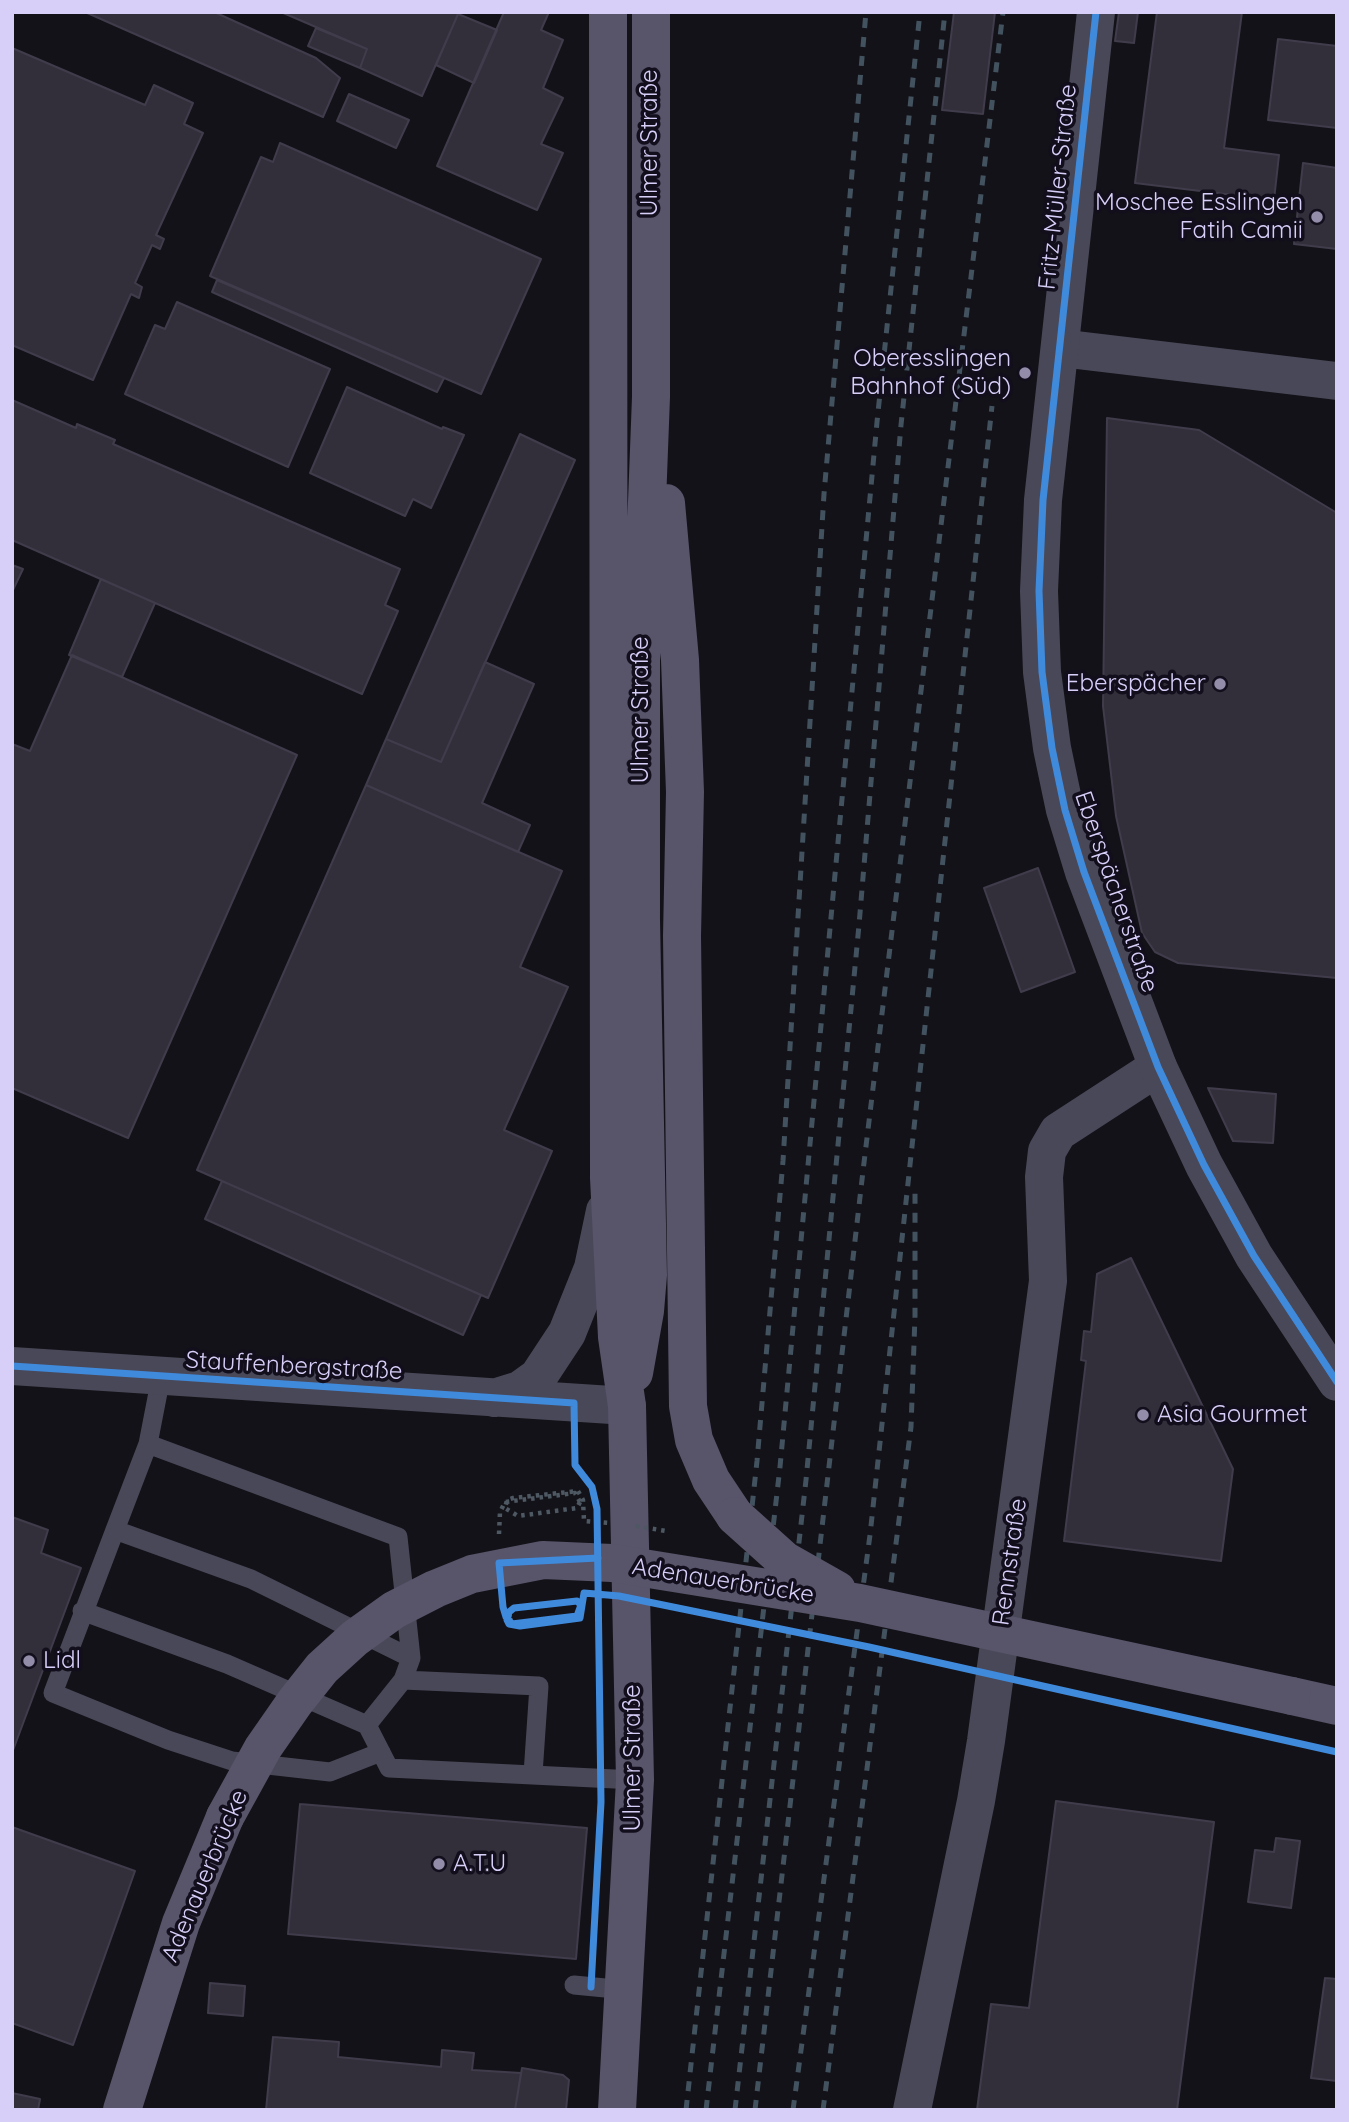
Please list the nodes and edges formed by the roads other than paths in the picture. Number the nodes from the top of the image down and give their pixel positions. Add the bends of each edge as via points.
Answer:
1 (608, 12) edge
2 (652, 12) edge
3 (1096, 12) edge
4 (1059, 356) junction
5 (1337, 380) edge
6 (650, 397) junction
7 (1158, 1067) junction
8 (609, 1178) junction
9 (12, 1366) edge
10 (161, 1377) junction
11 (1337, 1382) edge
12 (492, 1399) junction
13 (627, 1406) junction
14 (148, 1444) junction
15 (116, 1530) junction
16 (860, 1603) junction
17 (82, 1611) junction
18 (411, 1658) junction
19 (403, 1680) junction
20 (1337, 1706) edge
21 (368, 1726) junction
22 (381, 1752) junction
23 (533, 1774) junction
24 (635, 1780) junction
25 (574, 1985) dead end
26 (626, 1990) junction
27 (122, 2110) edge
28 (617, 2110) edge
29 (912, 2110) edge

1 - 8 main road, Ulmer Straße
2 - 6 main road, Ulmer Straße
3 - 4 street, Fritz-Müller-Straße
4 - 5 street
4 - 7 street, Eberspächerstraße via 1040,591 1042,672 1052,748 1084,872
6 - 13 main road, Ulmer Straße via 641,660 648,1275
6 - 16 main road, bridge via 664,479 680,660 685,792 682,936 688,1406 694,1440 710,1480 734,1516 784,1560
7 - 11 street, Eberspächerstraße via 1204,1166 1254,1256
7 - 29 street, Rennstraße via 1058,1132 1047,1151 1048,1281 986,1741
8 - 12 street, Ulmer Straße via 593,1268 567,1333 538,1377 520,1390
8 - 13 main road, Ulmer Straße via 617,1337
9 - 10 street, Stauffenbergstraße
10 - 12 street, Stauffenbergstraße
10 - 14 lane
12 - 13 street, Stauffenbergstraße
13 - 24 main road, Ulmer Straße
14 - 15 lane
14 - 18 lane via 398,1537
15 - 17 lane
15 - 18 lane via 251,1579
16 - 20 main road, Adenauerbrücke, bridge
16 - 27 main road, Adenauerbrücke, bridge via 612,1563 554,1560 472,1574 394,1610 322,1668 263,1748 225,1817 181,1923
17 - 21 lane via 227,1664
17 - 22 lane via 53,1693 232,1761 330,1772
18 - 19 lane
19 - 21 lane
19 - 23 lane via 539,1686
21 - 22 lane
22 - 23 lane via 389,1768
23 - 24 lane
24 - 26 main road, Ulmer Straße
25 - 26 lane
26 - 28 main road, Ulmer Straße

